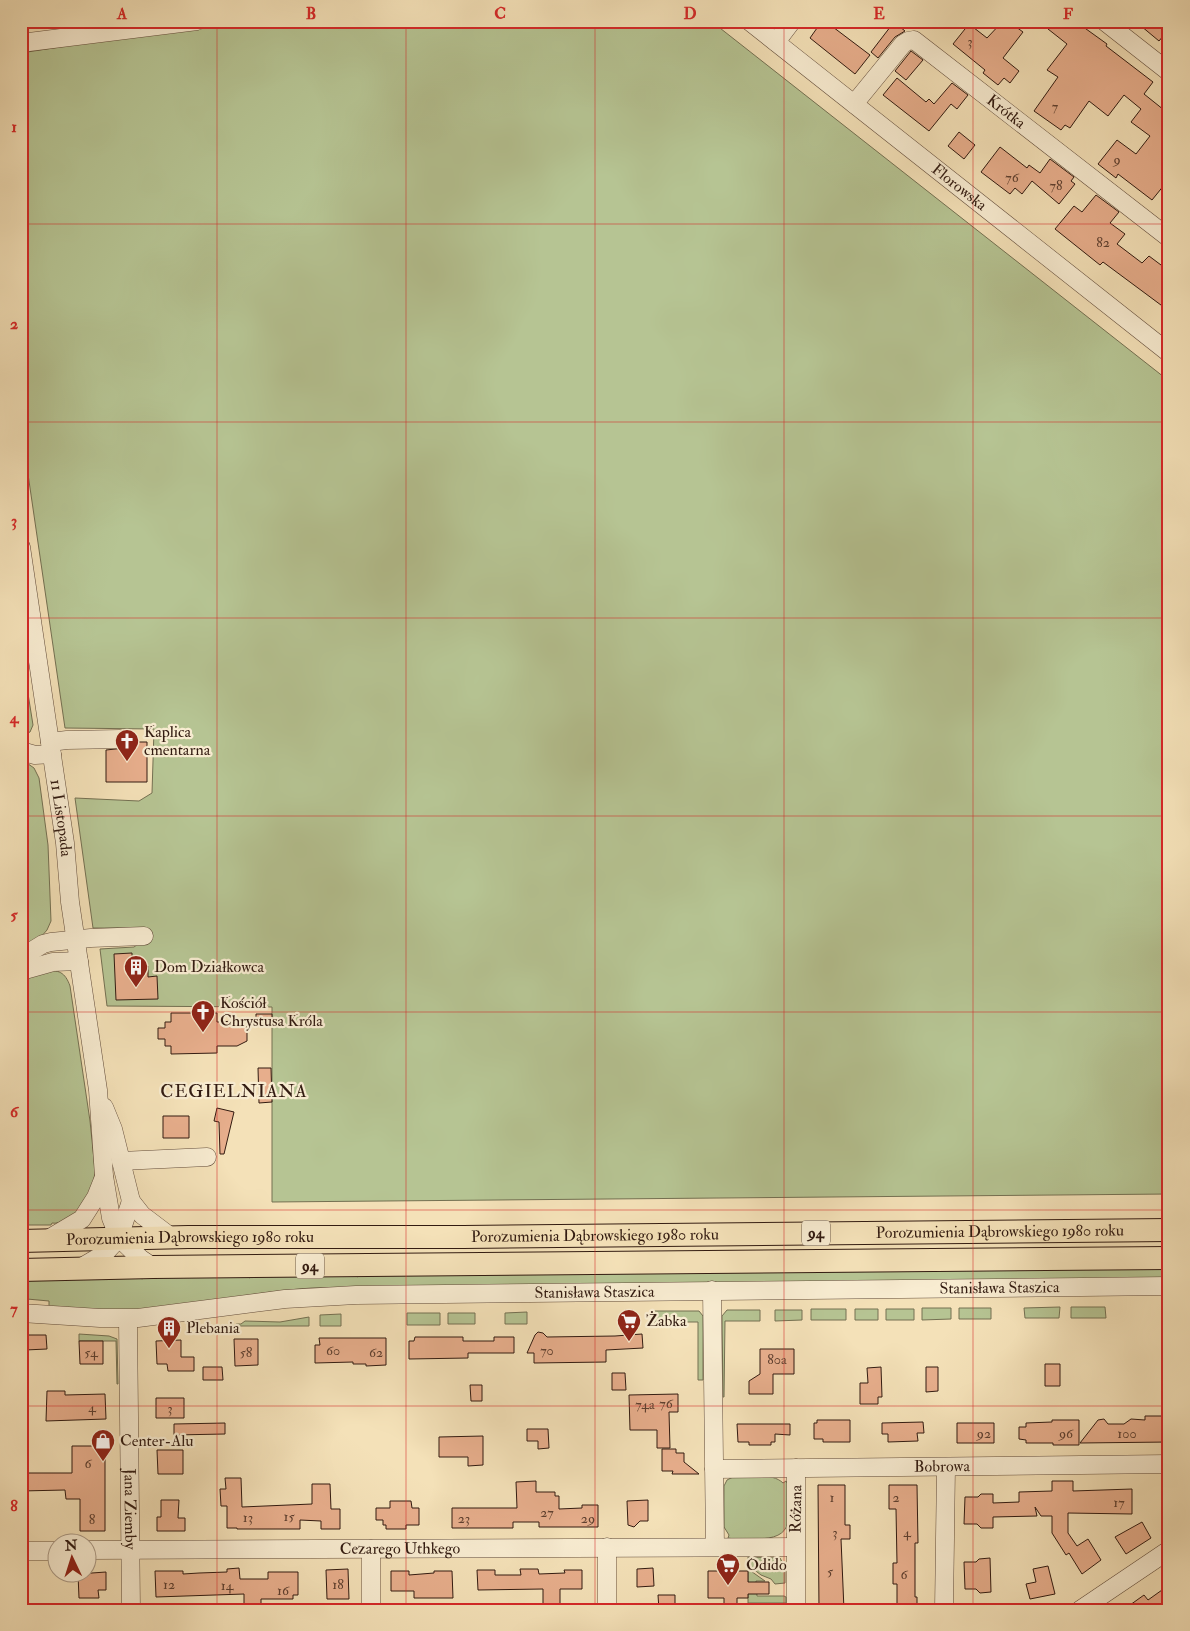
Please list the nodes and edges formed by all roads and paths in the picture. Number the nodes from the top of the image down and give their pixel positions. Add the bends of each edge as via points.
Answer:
1 (197, 21) edge
2 (749, 21) edge
3 (792, 21) edge
4 (1104, 21) edge
5 (776, 42) junction
6 (21, 43) edge
7 (1169, 72) edge
8 (854, 104) junction
9 (1169, 238) edge
10 (1169, 353) edge
11 (21, 547) edge
12 (120, 739) dead end
13 (51, 748) junction
14 (21, 751) edge
15 (144, 936) dead end
16 (75, 940) junction
17 (78, 961) junction
18 (21, 962) edge
19 (21, 971) edge
20 (98, 1090) junction
21 (207, 1157) dead end
22 (121, 1161) junction
23 (104, 1176) junction
24 (131, 1201) junction
25 (1169, 1230) edge
26 (171, 1237) junction
27 (119, 1238) junction
28 (21, 1241) edge
29 (45, 1241) junction
30 (1169, 1258) edge
31 (154, 1267) junction
32 (79, 1269) junction
33 (21, 1270) edge
34 (1169, 1286) edge
35 (712, 1290) junction
36 (21, 1313) edge
37 (128, 1319) junction
38 (1169, 1464) edge
39 (946, 1467) junction
40 (796, 1468) junction
41 (714, 1469) junction
42 (607, 1547) junction
43 (715, 1547) junction
44 (795, 1547) junction
45 (371, 1549) junction
46 (98, 1550) edge
47 (131, 1550) junction
48 (1169, 1550) edge
49 (21, 1551) edge
50 (48, 1551) edge
51 (131, 1610) edge
52 (371, 1610) edge
53 (607, 1610) edge
54 (796, 1610) edge
55 (944, 1610) edge
56 (1080, 1610) edge

1 - 6 street
2 - 5 street, Florowska
3 - 5 street
4 - 7 street
5 - 8 street, Florowska
8 - 9 street, Krótka via 903,44 914,40
8 - 10 street, Florowska
11 - 13 street, 11 Listopada
12 - 13 street via 67,740
13 - 14 street via 35,755
13 - 16 street, 11 Listopada
15 - 16 street
16 - 17 street, 11 Listopada
16 - 18 street via 43,944
17 - 19 street via 53,962
17 - 20 street, 11 Listopada
20 - 22 street, 11 Listopada
20 - 23 street, 11 Listopada
21 - 22 street
22 - 24 street, 11 Listopada
23 - 27 street, 11 Listopada via 111,1218
23 - 29 street via 82,1219
24 - 26 street via 142,1215
24 - 27 street
25 - 26 main road, Porozumienia Dąbrowskiego 1980 roku / 94
26 - 27 main road, Porozumienia Dąbrowskiego 1980 roku / 94
27 - 29 main road, Porozumienia Dąbrowskiego 1980 roku / 94
27 - 31 street
27 - 32 street via 104,1254
28 - 29 main road, Porozumienia Dąbrowskiego 1980 roku / 94
30 - 31 main road, Porozumienia Dąbrowskiego 1980 roku / 94
31 - 32 main road, Porozumienia Dąbrowskiego 1980 roku / 94
32 - 33 main road, Porozumienia Dąbrowskiego 1980 roku / 94
34 - 35 street, Stanisława Staszica
35 - 37 street, Stanisława Staszica via 329,1296
35 - 41 street
36 - 37 street, Stanisława Staszica
37 - 47 street, Jana Ziemby
38 - 39 street, Bobrowa
39 - 40 street, Bobrowa
39 - 55 street
40 - 41 street, Bobrowa
40 - 44 street, Różana
41 - 43 street
42 - 43 street, Cezarego Uthkego
42 - 45 street, Cezarego Uthkego
42 - 53 street
43 - 44 street, Cezarego Uthkego
44 - 54 street, Różana
45 - 47 street, Cezarego Uthkego
45 - 52 street
46 - 47 street, Cezarego Uthkego
47 - 51 street, Jana Ziemby
48 - 56 street
49 - 50 street

